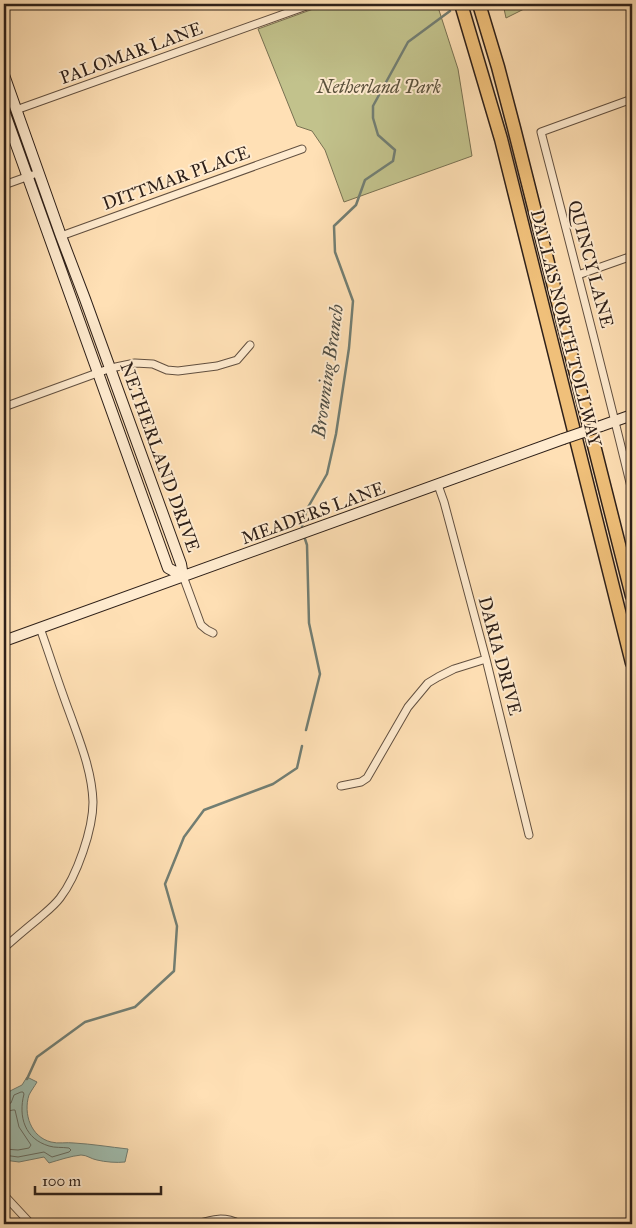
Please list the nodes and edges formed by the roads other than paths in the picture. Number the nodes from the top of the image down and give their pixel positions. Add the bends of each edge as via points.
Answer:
1 (312, 4) edge
2 (461, 4) edge
3 (479, 4) edge
4 (4, 76) edge
5 (632, 99) edge
6 (16, 110) junction
7 (4, 111) edge
8 (302, 149) dead end
9 (38, 173) junction
10 (27, 177) junction
11 (4, 185) edge
12 (61, 236) junction
13 (632, 256) edge
14 (578, 275) junction
15 (250, 345) dead end
16 (111, 368) junction
17 (98, 373) junction
18 (4, 407) edge
19 (632, 414) edge
20 (615, 421) junction
21 (438, 485) junction
22 (632, 492) edge
23 (183, 576) junction
24 (632, 596) edge
25 (40, 628) junction
26 (213, 633) dead end
27 (4, 641) edge
28 (486, 659) junction
29 (632, 663) edge
30 (341, 786) dead end
31 (529, 835) dead end
32 (4, 948) edge
33 (4, 1194) edge
34 (31, 1224) edge
35 (197, 1224) edge
36 (240, 1224) edge

1 - 6 street, PALOMAR LANE
2 - 29 highway, DALLAS NORTH TOLLWAY via 501,139
3 - 24 highway, DALLAS NORTH TOLLWAY via 514,128
4 - 6 street, NETHERLAND DRIVE
5 - 14 street, QUINCY LANE via 541,132
6 - 9 street, NETHERLAND DRIVE
7 - 10 street, NETHERLAND DRIVE
8 - 12 street, DITTMAR PLACE
9 - 10 street
9 - 12 street, NETHERLAND DRIVE
10 - 11 street
10 - 17 street, NETHERLAND DRIVE
12 - 16 street, NETHERLAND DRIVE
13 - 14 street
14 - 20 street, QUINCY LANE
15 - 16 street via 237,360 217,366 178,371 135,363
16 - 17 street
16 - 23 street, NETHERLAND DRIVE
17 - 18 street
17 - 23 street, NETHERLAND DRIVE via 168,568
19 - 20 street, MEADERS LANE
20 - 21 street, MEADERS LANE, bridge
20 - 22 street, QUINCY LANE
21 - 23 street, MEADERS LANE
21 - 28 street, DARIA DRIVE
23 - 25 street, MEADERS LANE
23 - 26 street via 201,625
25 - 27 street, MEADERS LANE
25 - 32 street via 85,758 93,803 78,865 61,898
28 - 30 street via 454,669 428,683 408,707 367,778
28 - 31 street, DARIA DRIVE
33 - 34 street
35 - 36 street via 220,1219

